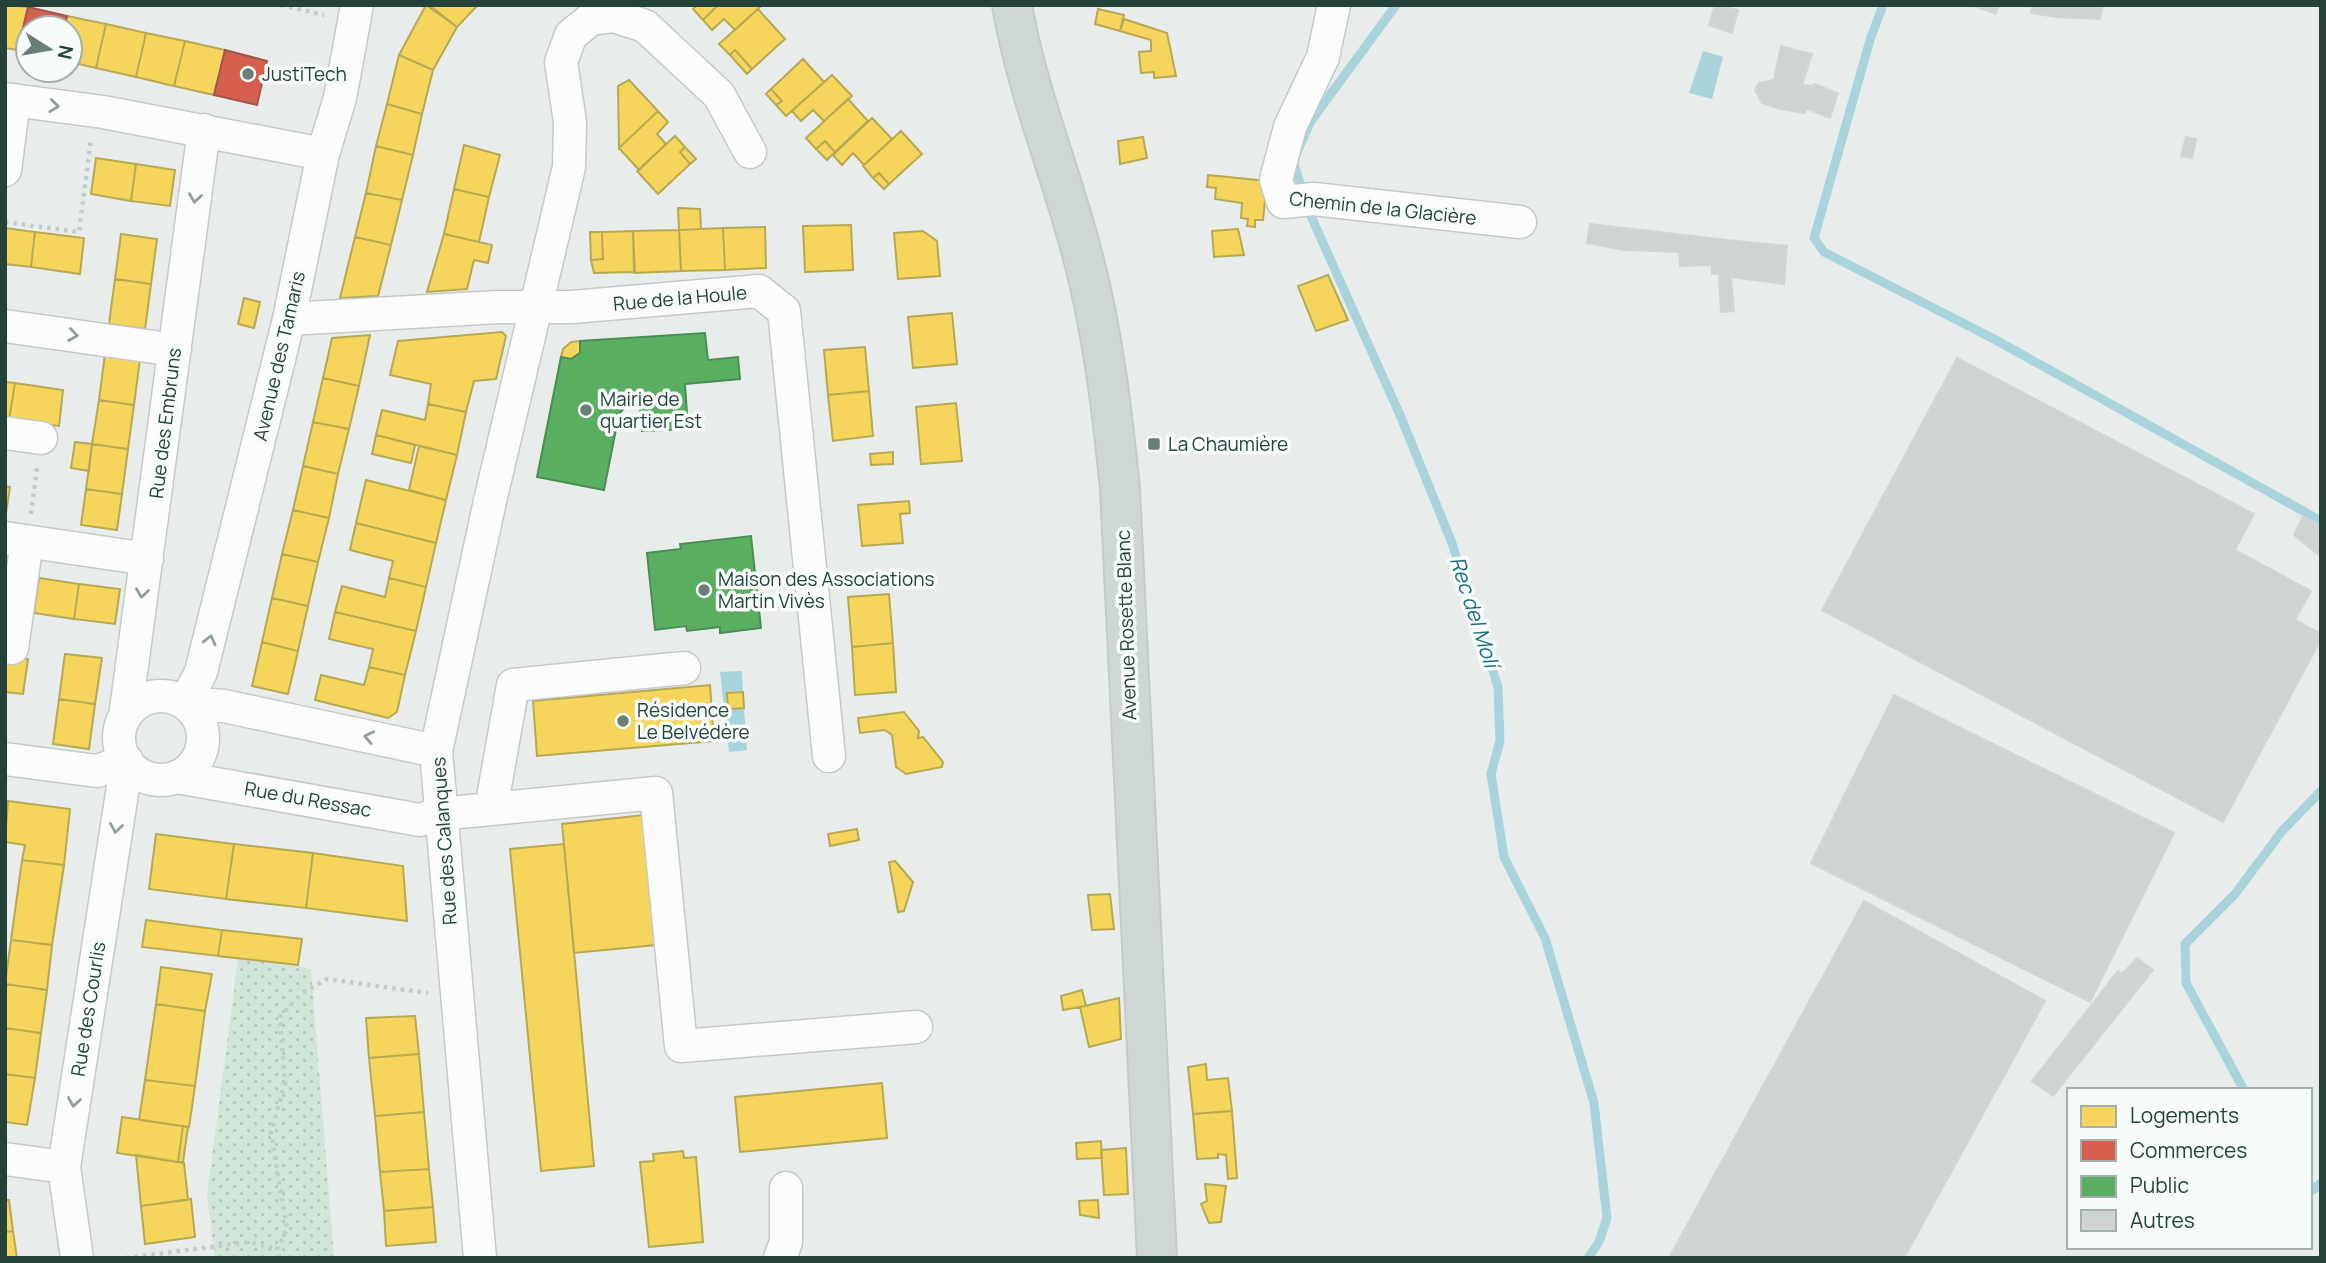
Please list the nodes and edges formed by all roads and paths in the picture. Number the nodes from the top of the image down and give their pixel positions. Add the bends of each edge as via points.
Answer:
1 (281, 5) edge
2 (1012, 5) edge
3 (1334, 5) edge
4 (355, 13) edge
5 (10, 100) edge
6 (99, 111) junction
7 (204, 130) junction
8 (750, 152) dead end
9 (323, 154) junction
10 (5, 170) edge
11 (5, 222) edge
12 (1520, 222) dead end
13 (537, 308) junction
14 (289, 319) junction
15 (5, 326) edge
16 (174, 349) junction
17 (5, 433) edge
18 (41, 438) joint
19 (16, 540) edge
20 (147, 559) junction
21 (5, 647) edge
22 (684, 668) dead end
23 (185, 703) junction
24 (125, 717) junction
25 (436, 751) junction
26 (829, 756) dead end
27 (5, 759) edge
28 (127, 761) junction
29 (177, 777) junction
30 (491, 809) junction
31 (439, 814) junction
32 (456, 997) junction
33 (916, 1027) dead end
34 (5, 1159) edge
35 (64, 1167) junction
36 (786, 1188) dead end
37 (277, 1249) junction
38 (77, 1258) edge
39 (126, 1258) edge
40 (279, 1258) edge
41 (480, 1258) edge
42 (780, 1258) edge
43 (1157, 1258) edge

1 - 4 path
2 - 43 main road, Avenue Rosette Blanc via 1021,57 1083,258 1110,383 1120,489
3 - 12 street, Chemin de la Glacière via 1323,57 1290,127 1276,180 1283,202 1306,200
4 - 9 street, Avenue des Tamaris via 340,98
5 -> 6 street
5 - 10 street
6 - 7 street
6 - 11 path via 79,232
7 - 9 street
7 -> 16 street, Rue des Embruns
8 - 13 street, Rue des Calanques via 719,95 645,26 614,16 591,19 571,35 561,62 570,122 569,167
9 - 14 street, Avenue des Tamaris
13 - 14 street, Rue de la Houle
13 - 25 street, Rue des Calanques
13 - 26 street, Rue de la Houle via 758,291 784,310
23 -> 14 street, Avenue des Tamaris via 201,672
15 -> 16 street
16 - 20 street, Rue des Embruns
17 - 18 street
18 - 19 path
19 - 20 street
19 - 21 street via 12,648
20 -> 24 street, Rue des Embruns
22 - 30 street via 513,685
23 - 24 street via 173,697 152,697
25 -> 23 street via 224,706
23 - 29 street via 195,712 203,736 197,761
24 - 28 street via 120,739
25 - 31 street, Rue des Calanques
27 - 28 street via 97,771
28 - 29 street via 148,777
28 -> 35 street, Rue des Courlis
29 - 31 street, Rue du Ressac via 420,820
30 - 31 street, Rue du Ressac
30 - 33 street, Rue du Ressac via 656,793 681,1046
31 - 32 street, Rue des Calanques
32 - 37 path via 327,979 301,994 279,1017 285,1083 271,1132 287,1228
32 - 41 street, Rue des Calanques
34 - 35 street
35 - 38 street, Rue des Courlis
36 - 42 street via 786,1242
37 - 39 path via 249,1242
37 - 40 path

